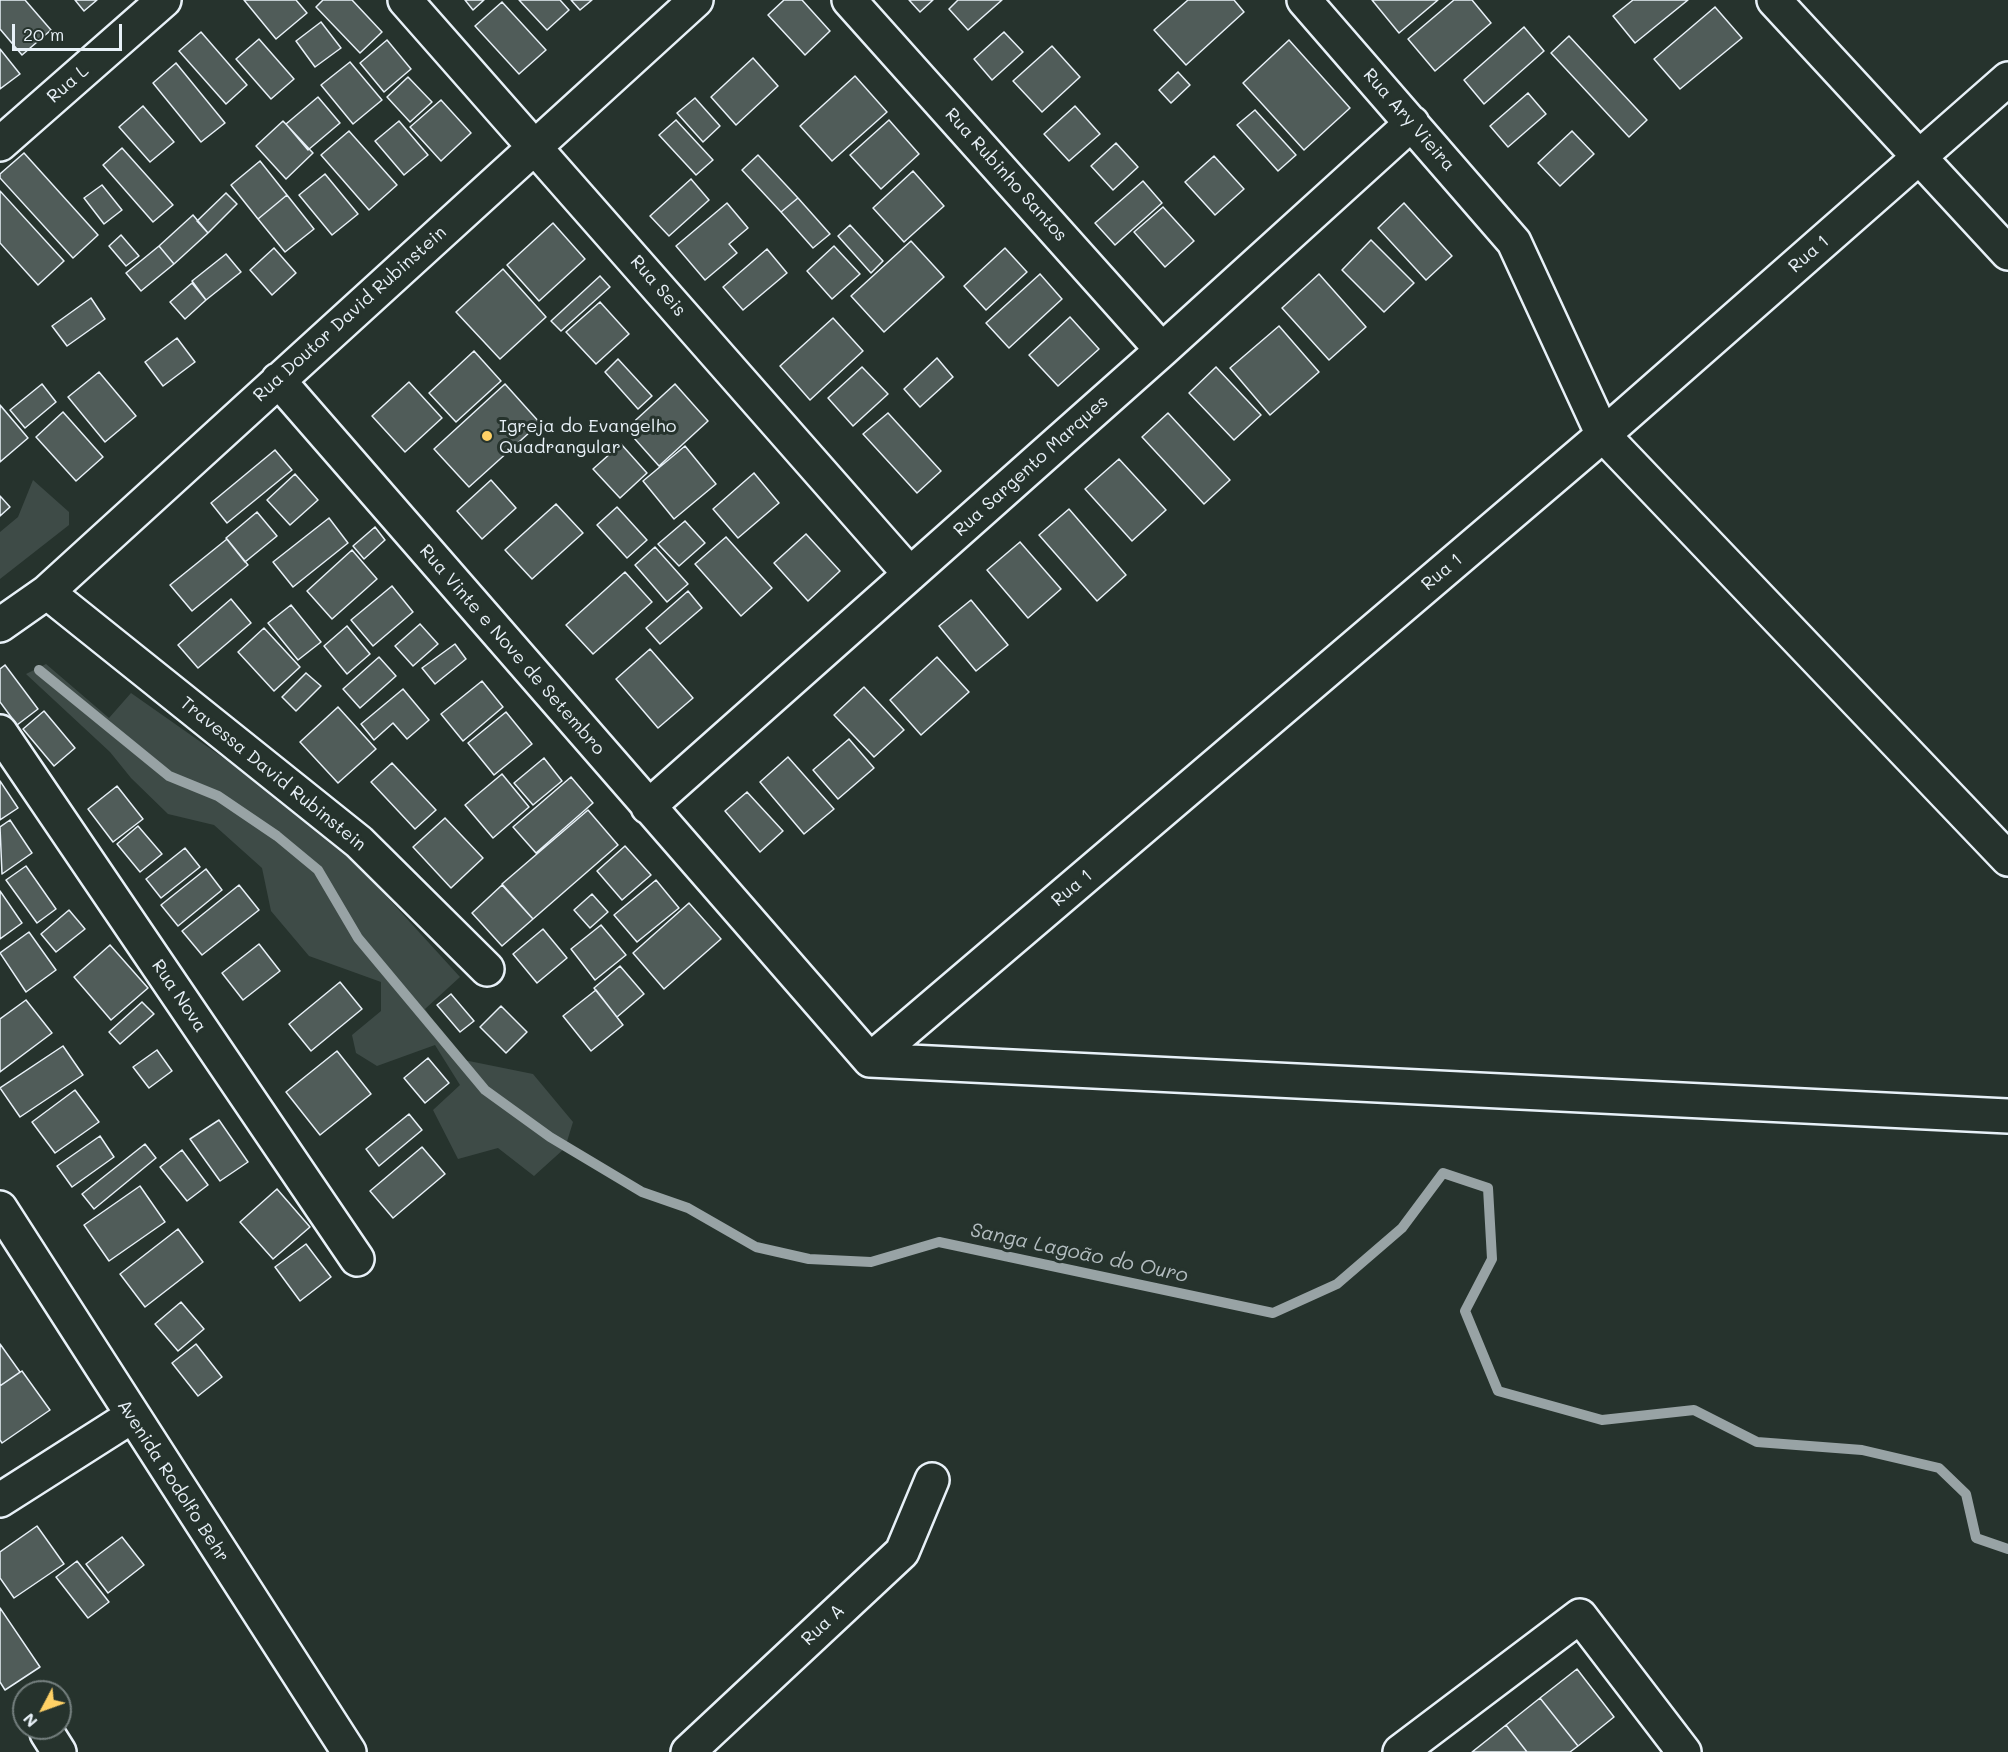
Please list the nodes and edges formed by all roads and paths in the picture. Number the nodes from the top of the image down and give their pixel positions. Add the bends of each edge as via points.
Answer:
1 (164, 0) edge
2 (405, 0) edge
3 (696, 0) edge
4 (849, 0) edge
5 (1304, 0) edge
6 (1778, 5) edge
7 (2008, 79) edge
8 (1412, 123) junction
9 (0, 144) edge
10 (535, 145) junction
11 (1919, 157) junction
12 (2008, 253) edge
13 (1162, 350) junction
14 (278, 380) junction
15 (1603, 435) junction
16 (910, 574) junction
17 (47, 592) junction
18 (0, 625) edge
19 (0, 732) edge
20 (648, 807) junction
21 (2008, 859) edge
22 (487, 969) dead end
23 (870, 1060) junction
24 (2008, 1116) edge
25 (0, 1208) edge
26 (357, 1259) dead end
27 (132, 1416) junction
28 (932, 1480) dead end
29 (0, 1500) edge
30 (349, 1752) edge
31 (688, 1752) edge
32 (1400, 1752) edge
33 (1684, 1752) edge

1 - 9 street, Rua L
2 - 10 street, Rua Seis
3 - 10 street, Rua Doutor David Rubinstein
4 - 13 street, Rua Rubinho Santos
5 - 8 street, Rua Ary Vieira
6 - 11 street
7 - 11 street, Rua 1
8 - 13 street, Rua Sargento Marques
8 - 15 street, Rua Ary Vieira via 1514,242
10 - 14 street, Rua Doutor David Rubinstein
10 - 16 street, Rua Seis
11 - 12 street
11 - 15 street, Rua 1
13 - 16 street, Rua Sargento Marques
14 - 17 street, Rua Doutor David Rubinstein
14 - 20 street, Rua Vinte e Nove de Setembro
15 - 21 street, Rua Ary Vieira
15 - 23 street, Rua 1
16 - 20 street, Rua Sargento Marques
17 - 18 street, Rua Doutor David Rubinstein
17 - 22 street, Travessa David Rubinstein via 359,842
19 - 26 street, Rua Nova
20 - 23 street, Rua Vinte e Nove de Setembro
23 - 24 street
25 - 27 street, Avenida Rodolfo Behr
27 - 29 street
27 - 30 street, Avenida Rodolfo Behr
28 - 31 street, Rua A via 902,1552
32 - 33 street via 1580,1616

